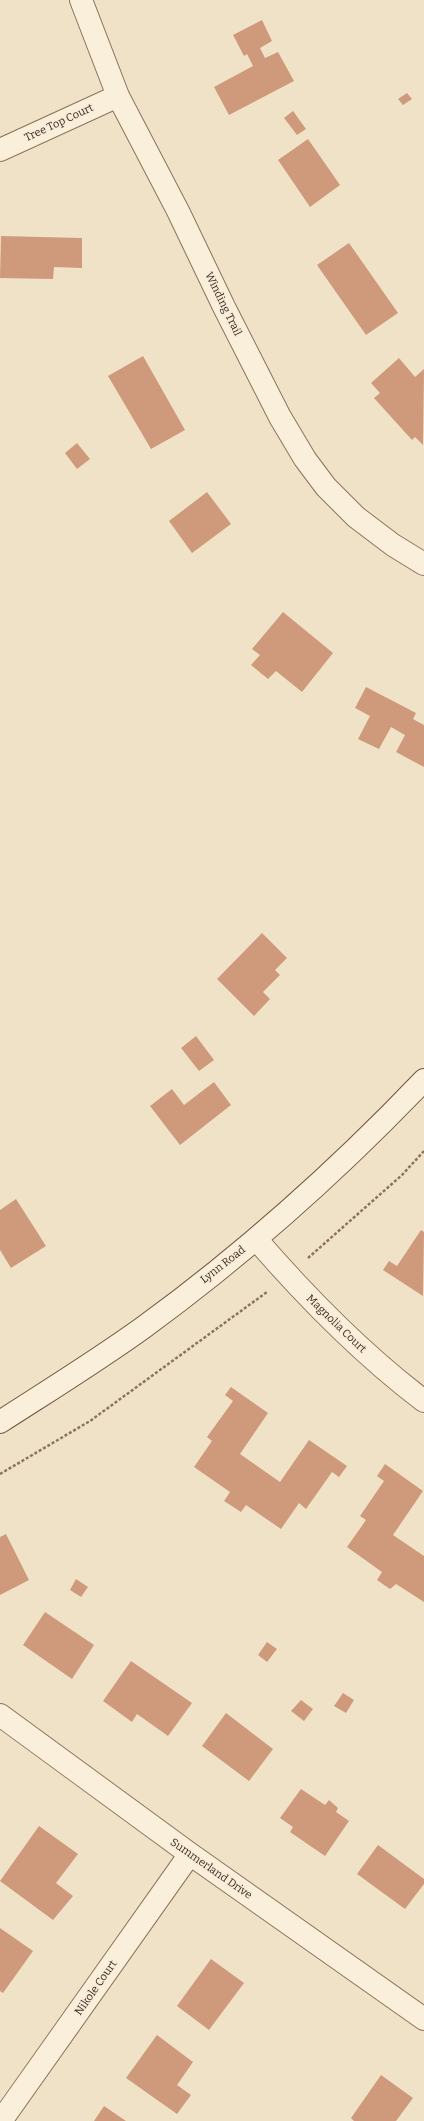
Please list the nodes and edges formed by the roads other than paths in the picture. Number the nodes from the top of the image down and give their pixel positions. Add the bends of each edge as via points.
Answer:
1 (81, 0) edge
2 (118, 96) junction
3 (0, 150) edge
4 (424, 564) edge
5 (424, 1080) edge
6 (256, 1239) junction
7 (424, 1400) edge
8 (0, 1422) edge
9 (0, 1716) edge
10 (190, 1854) junction
11 (424, 2019) edge
12 (1, 2121) edge

1 - 2 street, Winding Trail
2 - 3 street, Tree Top Court
2 - 4 street, Winding Trail via 280,417 305,459 326,487 356,517 392,545
5 - 6 street, Lynn Road via 371,1135
6 - 7 street, Magnolia Court via 335,1324 396,1380
6 - 8 street, Lynn Road via 144,1328
9 - 10 street, Summerland Drive
10 - 11 street, Summerland Drive
10 - 12 street, Nikole Court

